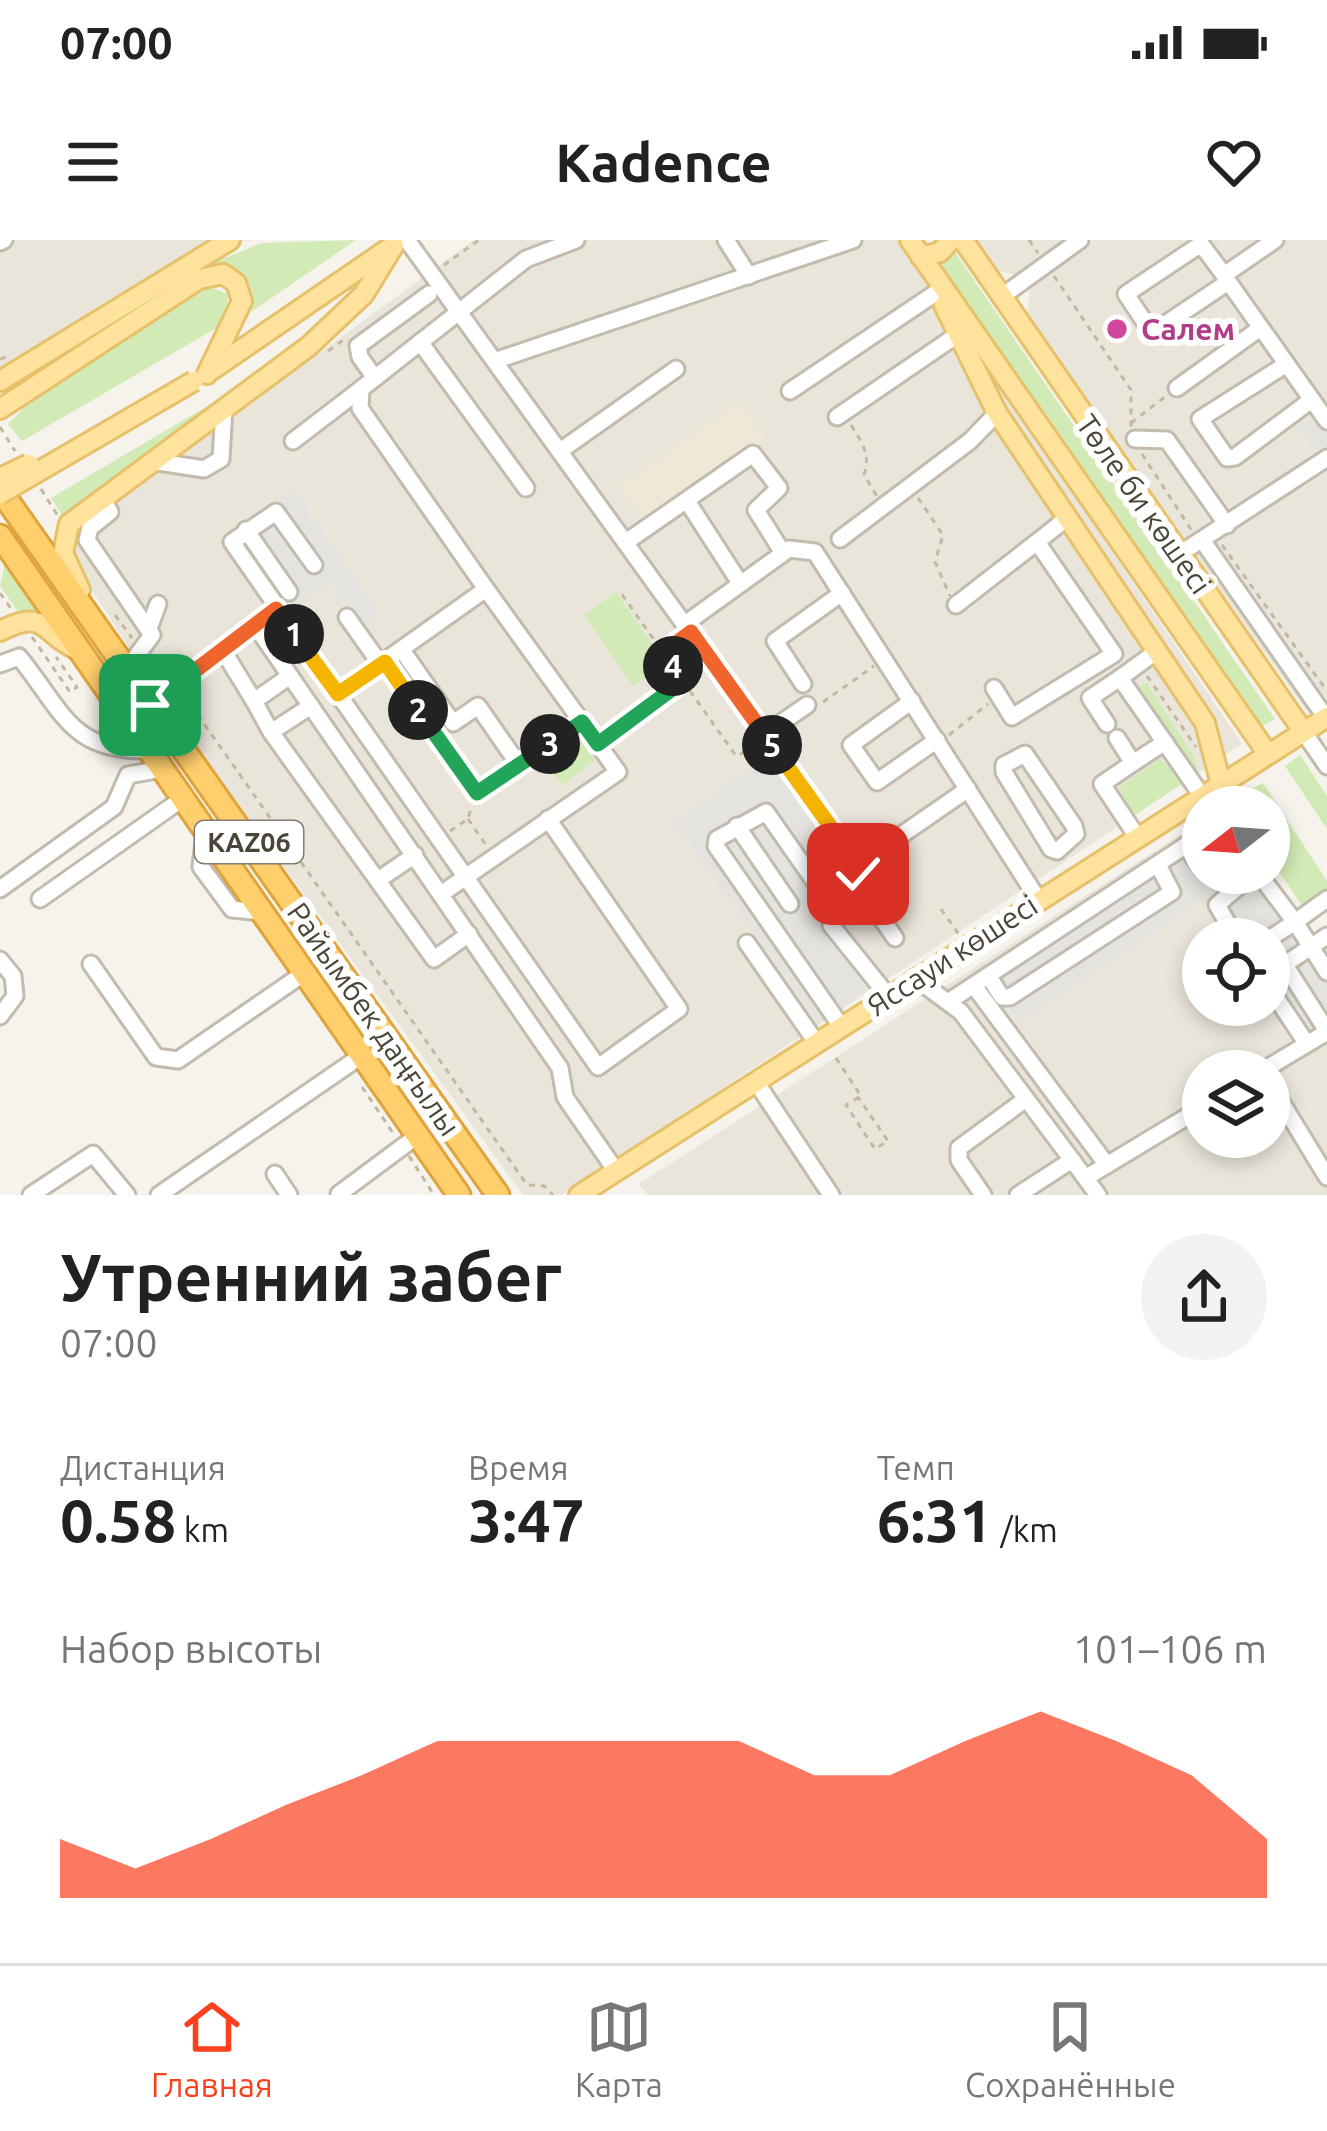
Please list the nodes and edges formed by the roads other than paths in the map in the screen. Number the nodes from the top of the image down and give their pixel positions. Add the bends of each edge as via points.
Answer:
1 (230, 240) edge
2 (576, 240) edge
3 (725, 240) edge
4 (853, 240) edge
5 (951, 240) edge
6 (963, 240) edge
7 (1080, 240) edge
8 (1275, 240) edge
9 (400, 242) edge
10 (1201, 247) edge
11 (915, 248) edge
12 (749, 276) junction
13 (1226, 279) junction
14 (937, 292) junction
15 (429, 295) dead end
16 (1001, 297) junction
17 (457, 309) junction
18 (1259, 329) junction
19 (957, 335) junction
20 (420, 342) junction
21 (497, 360) junction
22 (1276, 361) junction
23 (676, 369) dead end
24 (200, 377) junction
25 (0, 381) edge
26 (368, 384) junction
27 (1177, 388) road end
28 (790, 391) dead end
29 (1310, 400) junction
30 (0, 409) edge
31 (224, 409) junction
32 (997, 413) junction
33 (840, 415) road end
34 (1327, 421) edge
35 (293, 440) dead end
36 (560, 451) junction
37 (1111, 456) junction
38 (152, 461) junction
39 (1321, 462) edge
40 (1327, 482) edge
41 (0, 486) edge
42 (526, 488) dead end
43 (102, 498) junction
44 (687, 501) junction
45 (1067, 518) junction
46 (1227, 525) junction
47 (246, 530) junction
48 (0, 536) edge
49 (840, 539) dead end
50 (1202, 540) junction
51 (626, 542) junction
52 (1037, 542) junction
53 (783, 553) junction
54 (1178, 554) junction
55 (314, 565) dead end
56 (740, 583) junction
57 (486, 589) junction
58 (289, 592) dead end
59 (842, 593) junction
60 (158, 604) dead end
61 (956, 605) road end
62 (276, 609) junction
63 (347, 617) dead end
64 (255, 625) junction
65 (688, 628) junction
66 (0, 631) edge
67 (144, 637) junction
68 (103, 638) junction
69 (402, 650) junction
70 (1157, 651) junction
71 (82, 652) junction
72 (224, 652) junction
73 (0, 664) edge
74 (383, 664) junction
75 (126, 670) junction
76 (290, 676) junction
77 (1120, 678) junction
78 (803, 684) dead end
79 (338, 694) junction
80 (999, 695) road end
81 (254, 701) junction
82 (912, 701) junction
83 (150, 705) junction
84 (807, 705) dead end
85 (311, 706) junction
86 (1326, 717) edge
87 (582, 722) junction
88 (1303, 731) junction
89 (272, 732) junction
90 (765, 734) junction
91 (937, 741) junction
92 (1165, 742) junction
93 (149, 750) junction
94 (1268, 754) junction
95 (1133, 763) junction
96 (519, 765) junction
97 (1327, 766) edge
98 (162, 770) junction
99 (1221, 784) junction
100 (1195, 786) edge
101 (1218, 786) edge
102 (968, 789) junction
103 (182, 799) junction
104 (1182, 809) edge
105 (548, 819) junction
106 (737, 826) junction
107 (1138, 838) junction
108 (1066, 846) junction
109 (1182, 848) edge
110 (415, 855) junction
111 (858, 865) junction
112 (1158, 865) junction
113 (1082, 872) junction
114 (465, 876) junction
115 (378, 880) junction
116 (814, 882) dead end
117 (0, 889) edge
118 (441, 894) junction
119 (1230, 894) edge
120 (1273, 894) edge
121 (1327, 898) edge
122 (40, 899) dead end
123 (1038, 899) junction
124 (790, 904) dead end
125 (1225, 918) edge
126 (1295, 922) junction
127 (831, 925) dead end
128 (1290, 925) edge
129 (470, 934) junction
130 (1327, 936) edge
131 (895, 938) dead end
132 (747, 943) dead end
133 (1311, 947) junction
134 (0, 960) edge
135 (1290, 962) edge
136 (92, 964) dead end
137 (1327, 972) edge
138 (1290, 973) edge
139 (304, 974) junction
140 (915, 978) junction
141 (981, 982) junction
142 (888, 996) junction
143 (948, 1002) junction
144 (0, 1016) edge
145 (1290, 1018) edge
146 (841, 1026) junction
147 (1327, 1031) edge
148 (816, 1042) junction
149 (1307, 1044) junction
150 (1290, 1054) edge
151 (361, 1056) junction
152 (756, 1082) junction
153 (1026, 1099) junction
154 (1290, 1116) edge
155 (1182, 1120) edge
156 (417, 1136) junction
157 (1072, 1160) junction
158 (1107, 1166) junction
159 (616, 1171) junction
160 (275, 1174) dead end
161 (1327, 1177) edge
162 (1087, 1178) junction
163 (340, 1194) edge
164 (31, 1195) edge
165 (127, 1195) edge
166 (159, 1195) edge
167 (290, 1195) edge
168 (459, 1195) edge
169 (498, 1195) edge
170 (579, 1195) edge
171 (831, 1195) edge
172 (983, 1195) edge
173 (1018, 1195) edge
174 (1098, 1195) edge

1 - 25 main road
2 - 17 street via 526,259
3 - 12 street
4 - 12 street
5 - 11 main road via 940,252
6 - 16 main road, Төле би көшесі
7 - 16 street
8 - 13 street
9 - 17 street
9 - 24 main road
9 - 31 main road via 364,294
10 - 13 street
10 - 13 street via 1126,294 1153,333
11 - 14 main road
11 - 94 main road, Төле би көшесі
12 - 21 street
13 - 18 street
14 - 19 main road
14 - 28 street
15 - 26 street via 358,346
16 - 37 main road, Төле би көшесі
17 - 20 street
17 - 21 street
18 - 22 street
18 - 27 street
19 - 32 main road
19 - 33 street
20 - 26 street
20 - 42 street
21 - 36 street
22 - 29 street
22 - 29 street via 1200,419 1216,448 1235,457
23 - 36 street
24 - 30 main road via 242,301 223,274 200,278
24 - 41 main road, bridge
26 - 35 street
26 - 57 street via 360,408
29 - 34 street
31 - 38 main road
31 - 38 street via 221,459 204,469
32 - 45 main road
32 - 49 street
36 - 51 street
37 - 46 street via 1137,431 1167,440
37 - 54 main road, Төле би көшесі
38 - 43 main road
39 - 40 street
39 - 46 street
41 - 68 highway, Райымбек даңғылы / KАZ06
43 - 67 street via 110,512 86,540
43 - 68 main road via 69,524 62,546
44 - 51 street
44 - 53 street via 758,455 779,488 757,510
44 - 56 street
45 - 52 street
45 - 70 main road
46 - 50 street
47 - 55 street via 280,514
47 - 58 street
47 - 62 street via 232,545
48 - 71 highway, Райымбек даңғылы / KАZ06
50 - 54 street
50 - 86 street
51 - 65 street
52 - 61 street
52 - 80 street via 1114,654 1012,717
53 - 56 street
53 - 59 street via 815,552
54 - 88 main road, Төле би көшесі
56 - 65 street
57 - 69 street
57 - 87 street
59 - 78 street via 775,641
59 - 82 street
60 - 67 street
62 - 64 street
62 - 79 street
63 - 74 street
64 - 72 street
64 - 76 street
65 - 90 street
66 - 71 main road via 40,622
67 - 75 street
68 - 75 highway, Райымбек даңғылы / KАZ06
69 - 74 street
69 - 96 street via 453,723 478,706
70 - 77 street
70 - 99 main road via 1215,746
71 - 93 highway, Райымбек даңғылы / KАZ06
72 - 81 street
72 - 83 street
73 - 93 street via 19,657 96,748
74 - 79 street
74 - 96 street via 477,793
75 - 83 highway, Райымбек даңғылы / KАZ06
76 - 81 street
76 - 85 street
77 - 92 street
77 - 95 street via 1090,698
79 - 114 street
81 - 89 street
82 - 91 street
82 - 91 street via 851,745 877,782
83 - 169 highway, Райымбек даңғылы / KАZ06
84 - 90 street
85 - 89 street
85 - 110 street
86 - 88 main road, Яссауи көшесі
87 - 96 street
87 - 105 street via 618,772
88 - 94 main road, Яссауи көшесі
88 - 97 street, Төле би көшесі
89 - 115 street
90 - 111 street
91 - 102 street
92 - 95 street
92 - 100 street
93 - 98 highway, Райымбек даңғылы / KАZ06
94 - 99 main road, Яссауи көшесі
95 - 107 street via 1102,784
98 - 103 highway, Райымбек даңғылы / KАZ06
98 - 117 street via 128,776 114,807
99 - 101 main road, Яссауи көшесі
102 - 111 street
102 - 123 street
103 - 122 street
103 - 139 highway, Райымбек даңғылы / KАZ06
104 - 107 main road, Яссауи көшесі
105 - 114 street
105 - 114 street via 679,1009 598,1067
106 - 116 street via 766,812
106 - 124 street
106 - 146 street via 716,846
107 - 113 main road, Яссауи көшесі
108 - 108 street via 1051,850 1004,765 1029,758 1074,826
108 - 113 street
109 - 112 street
110 - 115 street
110 - 118 street
111 - 131 street via 862,890
112 - 141 street
112 - 141 street via 1172,892 1010,997
113 - 123 main road, Яссауи көшесі
114 - 118 street
115 - 129 street via 434,959
118 - 129 street
119 - 125 street via 1217,905
120 - 126 street
121 - 126 street
123 - 140 main road, Яссауи көшесі
126 - 128 street
126 - 133 street
127 - 142 street
129 - 159 street via 560,1068 565,1097
130 - 133 street
132 - 148 street
133 - 135 street
133 - 137 street
134 - 144 street via 15,996
136 - 139 street via 165,1061 178,1060
138 - 147 street
139 - 151 highway, Райымбек даңғылы / KАZ06
140 - 142 main road, Яссауи көшесі
140 - 143 street
141 - 143 street
141 - 158 street
142 - 146 main road, Яссауи көшесі
143 - 153 street
145 - 149 street
146 - 148 main road, Яссауи көшесі
147 - 149 street
148 - 152 main road, Яссауи көшесі
149 - 150 street
151 - 156 highway, Райымбек даңғылы / KАZ06
151 - 166 street
152 - 159 main road, Яссауи көшесі
152 - 171 street
153 - 157 street
153 - 172 street via 959,1148
154 - 161 street
155 - 158 street
156 - 163 street
156 - 168 highway, Райымбек даңғылы / KАZ06
157 - 162 street
157 - 173 street
158 - 162 street
159 - 170 main road, Яссауи көшесі
160 - 167 street
162 - 174 street
164 - 165 street via 93,1154

